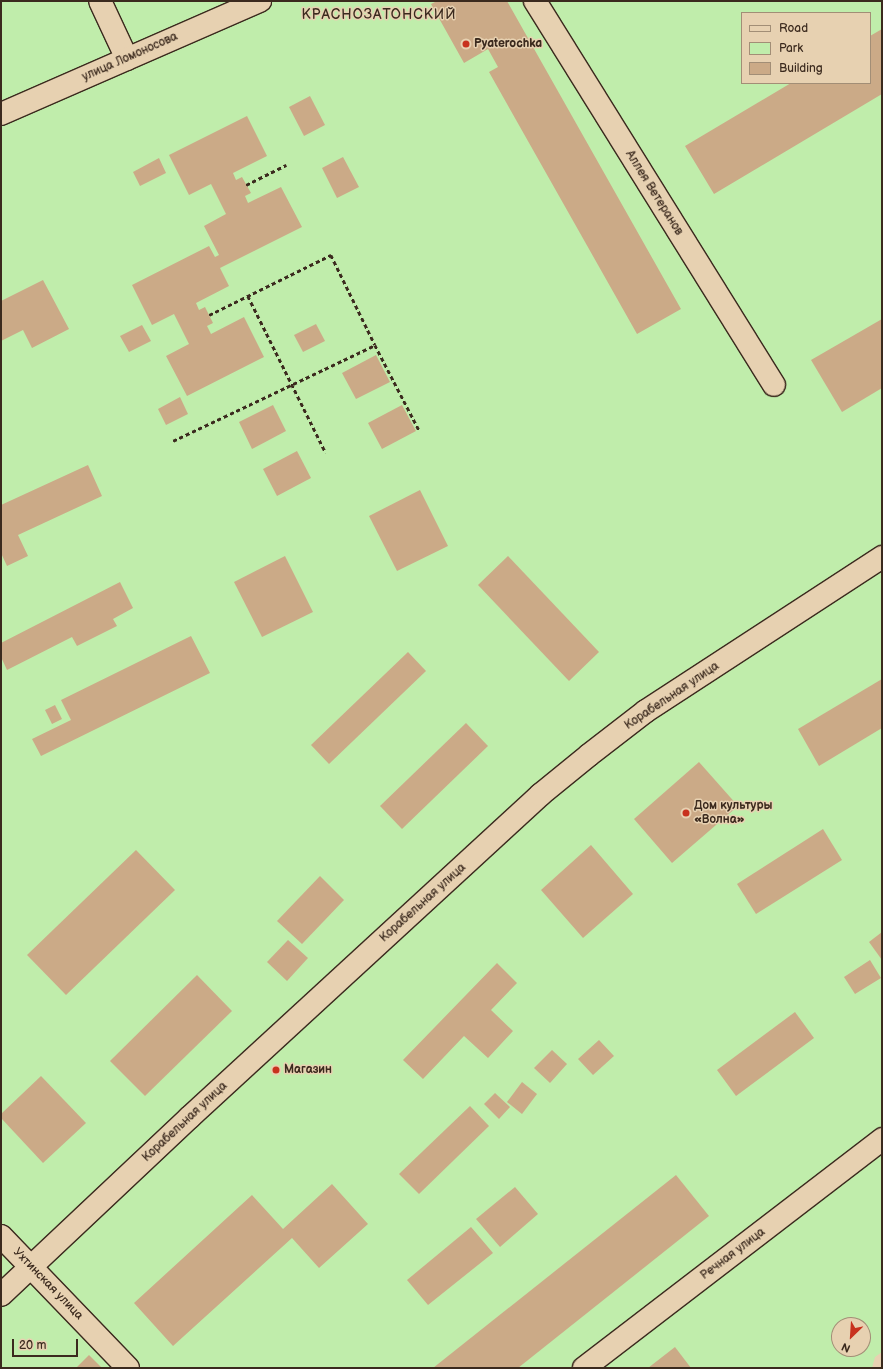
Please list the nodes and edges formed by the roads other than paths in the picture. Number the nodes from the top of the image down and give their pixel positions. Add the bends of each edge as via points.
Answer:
1 (100, 1) edge
2 (260, 1) edge
3 (535, 1) edge
4 (127, 59) junction
5 (1, 114) edge
6 (774, 385) dead end
7 (882, 557) edge
8 (882, 1139) edge
9 (1, 1236) edge
10 (32, 1268) junction
11 (1, 1295) edge
12 (128, 1368) edge
13 (584, 1368) edge

1 - 4 street
2 - 4 street, улица Ломоносова
3 - 6 street, Аллея Ветеранов
4 - 5 street, улица Ломоносова
7 - 10 street, Корабельная улица via 646,711 589,755 535,801 190,1117
8 - 13 street, Речная улица
9 - 10 street, Ухтинская улица
10 - 11 street, Корабельная улица
10 - 12 street, Ухтинская улица

